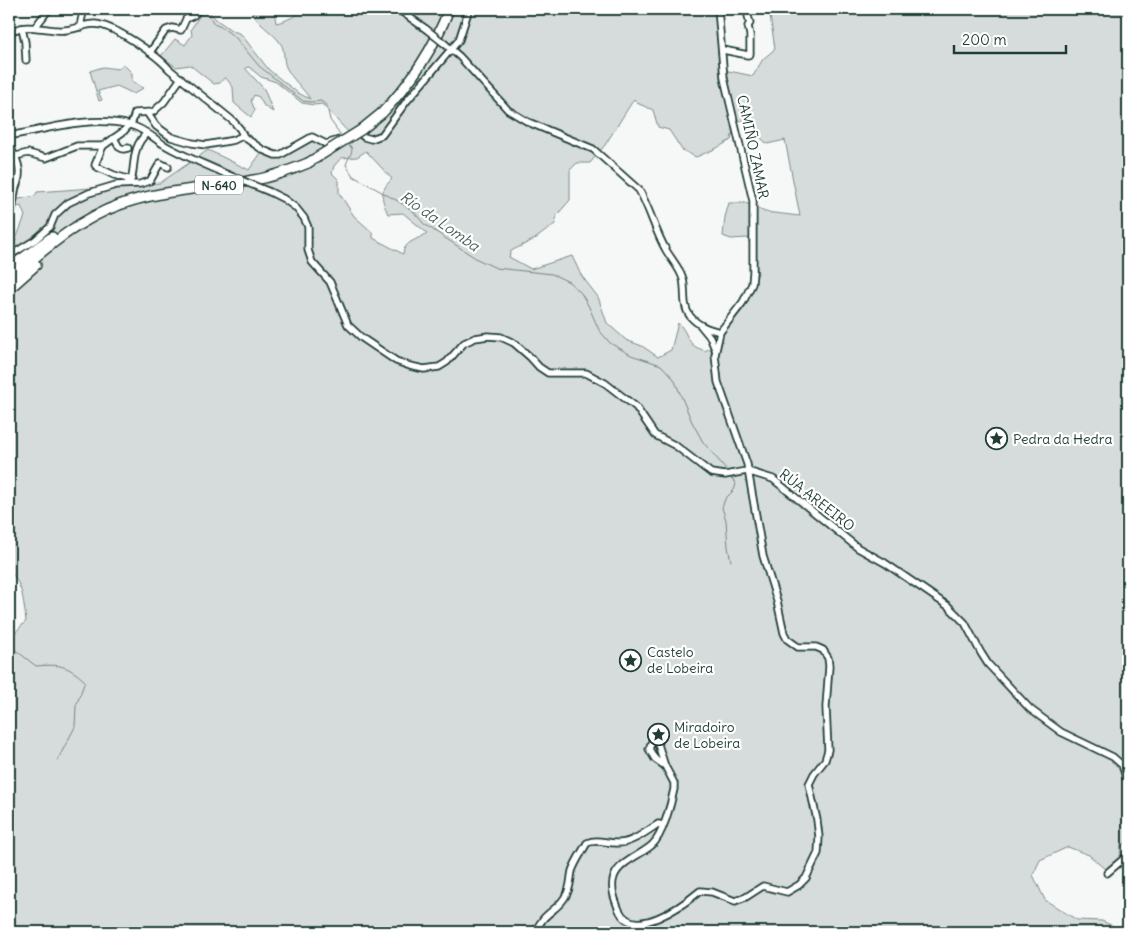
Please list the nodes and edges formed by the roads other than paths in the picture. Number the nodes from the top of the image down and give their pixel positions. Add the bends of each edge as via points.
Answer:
1 (49, 9) edge
2 (84, 9) edge
3 (398, 9) edge
4 (449, 9) edge
5 (469, 9) edge
6 (718, 9) edge
7 (750, 9) edge
8 (198, 10) edge
9 (36, 26) junction
10 (82, 26) junction
11 (22, 28) junction
12 (9, 32) edge
13 (452, 50) junction
14 (723, 50) junction
15 (150, 52) junction
16 (26, 60) dead end
17 (181, 78) junction
18 (148, 114) junction
19 (130, 125) junction
20 (147, 133) junction
21 (9, 136) edge
22 (242, 136) junction
23 (114, 138) junction
24 (9, 146) edge
25 (103, 146) junction
26 (128, 148) dead end
27 (16, 156) junction
28 (168, 167) dead end
29 (128, 182) junction
30 (129, 202) junction
31 (9, 216) edge
32 (9, 256) edge
33 (9, 268) edge
34 (9, 279) edge
35 (9, 289) edge
36 (701, 326) junction
37 (720, 332) junction
38 (715, 349) junction
39 (747, 471) junction
40 (665, 766) dead end
41 (1128, 783) edge
42 (663, 825) junction
43 (1128, 855) edge
44 (1107, 873) dead end
45 (636, 929) dead end
46 (644, 930) dead end
47 (536, 932) edge

1 - 9 street
2 - 10 street
3 - 13 street, bridge
4 - 30 highway, N-640, bridge via 423,63 382,113 361,130 308,162 254,180 170,192
5 - 13 street via 459,40
6 - 14 street, CAMIÑO ZAMAR
7 - 14 street via 750,54
8 - 15 street via 186,19 181,30 166,30
9 - 10 street via 70,31
9 - 11 street
10 - 15 street via 95,24
11 - 12 street
11 - 16 street
13 - 22 street via 382,134 370,139 355,129 326,144 312,137 280,155 269,153
13 - 36 street via 508,110 528,122 593,149 639,190 681,275 688,313
14 - 37 street, CAMIÑO ZAMAR via 725,83 753,201 753,272 752,284 743,302
15 - 17 street
17 - 18 street via 164,102
17 - 22 street via 233,121
18 - 19 street via 135,113
18 - 22 street via 156,126 171,137 192,143 206,145
19 - 20 street, RÚA AREEIRO
19 - 21 street via 80,123
19 - 23 street
20 - 29 street via 134,155 132,177
20 - 39 street, RÚA AREEIRO, bridge via 179,152 284,199 296,208 308,227 310,257 330,282 348,325 396,361 424,369 439,368 470,340 488,336 500,338 514,343 548,373 586,373 605,383 636,408 655,435 676,446 711,473
23 - 25 street
23 - 26 street via 119,147
24 - 27 street
25 - 27 street via 76,146 46,158 28,153
25 - 29 street via 95,165
27 - 31 street via 19,179
28 - 29 street via 160,163 150,181 140,184
29 - 32 street via 89,193 68,203 55,215 50,227
30 - 33 highway via 122,201 102,209 61,230
30 - 34 highway, N-640 via 78,225
30 - 35 highway via 55,248
36 - 37 street
36 - 38 street
37 - 38 street, CAMIÑO ZAMAR
38 - 39 street, CAMIÑO ZAMAR via 718,382
39 - 41 street, RÚA AREEIRO via 773,479 858,548 948,606 965,623 988,664 1030,709 1061,732 1113,757 1122,765
39 - 46 street, CAMIÑO ZAMAR via 762,556 787,640 798,647 819,648 828,658 828,750 809,784 817,820 818,853 806,878 791,891 781,892 763,886 735,901 700,891 684,906
40 - 42 street via 674,788
42 - 45 street via 651,846 620,868 614,878 620,914 625,923
42 - 47 street via 658,824 624,843 598,840 587,843 574,867 566,897 546,914
43 - 44 street

